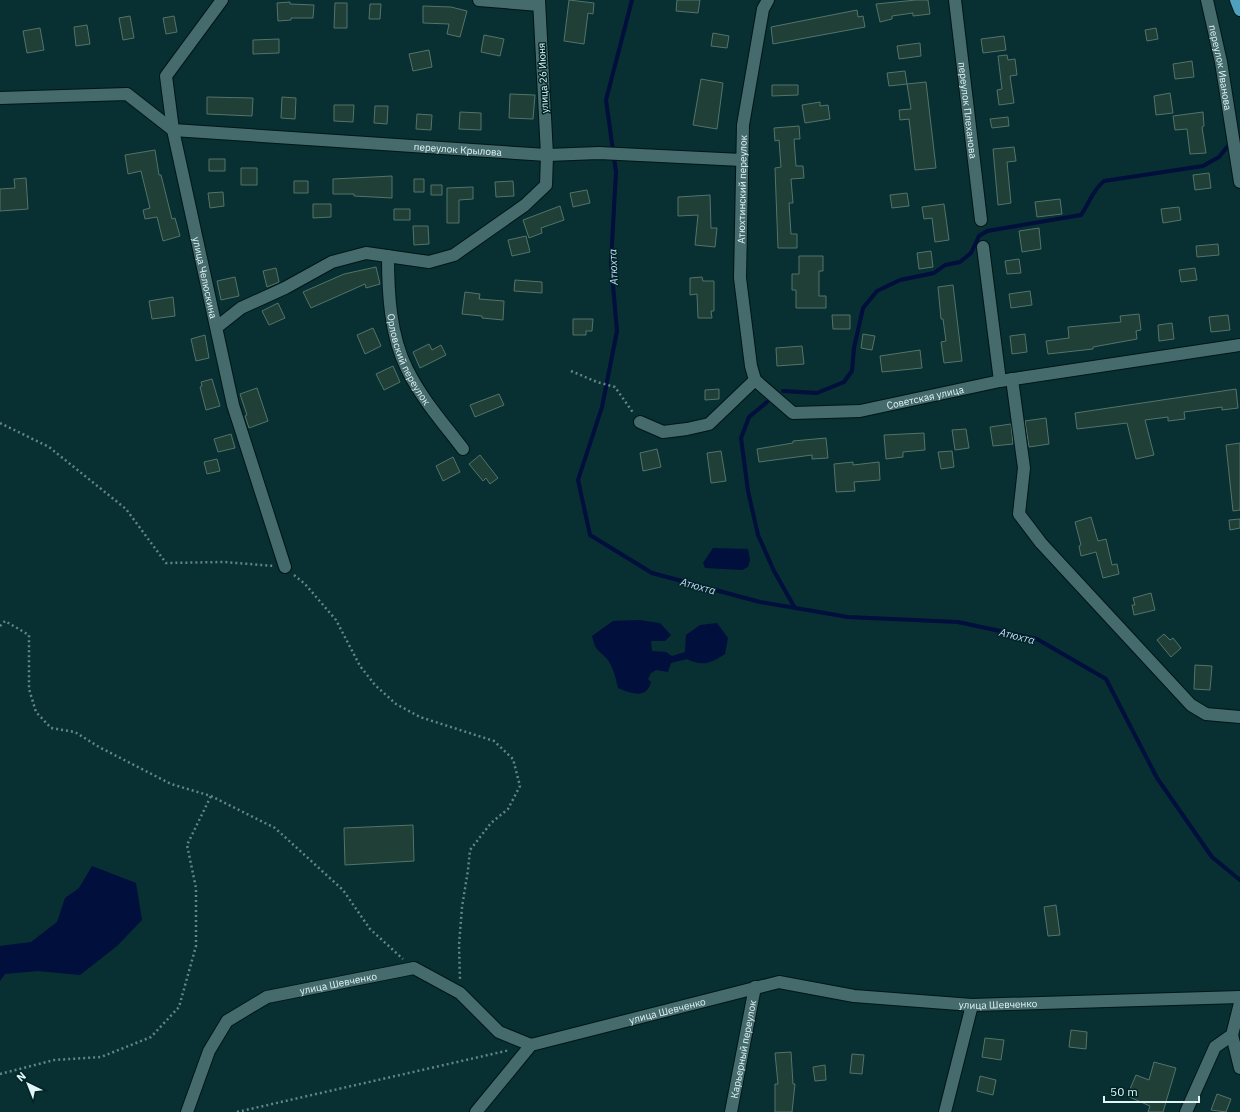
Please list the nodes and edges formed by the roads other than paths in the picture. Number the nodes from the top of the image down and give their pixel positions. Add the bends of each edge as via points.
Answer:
1 (222, 0) edge
2 (479, 0) edge
3 (768, 0) edge
4 (955, 0) edge
5 (1207, 0) edge
6 (1236, 0) edge
7 (539, 3) edge
8 (1240, 10) edge
9 (0, 98) edge
10 (173, 130) junction
11 (547, 155) junction
12 (742, 160) junction
13 (1240, 182) edge
14 (981, 220) dead end
15 (983, 246) dead end
16 (388, 256) junction
17 (217, 327) junction
18 (1240, 345) edge
19 (755, 380) junction
20 (1006, 380) junction
21 (640, 422) road end
22 (463, 449) dead end
23 (285, 567) road end
24 (1240, 717) edge
25 (755, 987) junction
26 (1240, 997) edge
27 (1240, 1003) edge
28 (972, 1005) junction
29 (1232, 1035) junction
30 (531, 1045) junction
31 (1240, 1068) edge
32 (479, 1111) edge
33 (188, 1112) edge
34 (731, 1112) edge
35 (945, 1112) edge
36 (1186, 1112) edge

1 - 10 street, улица Челюскина via 166,76
2 - 7 street
3 - 12 street, Атюхтинский переулок via 763,9 742,125
4 - 14 street, переулок Плеханова
5 - 13 street, переулок Иванова via 1221,62
6 - 8 main road
7 - 11 street, улица 26 Июня
9 - 10 street via 128,94
10 - 11 street, переулок Крылова
10 - 17 street, улица Челюскина
11 - 12 street, переулок Крылова via 599,153
11 - 16 street via 546,185 525,205 454,255 429,262
12 - 19 street, Атюхтинский переулок via 740,278
15 - 20 street
16 - 17 street via 366,253 332,262 285,288 241,308
16 - 22 street, Орловский переулок via 388,297 407,369 425,399
17 - 23 street, улица Челюскина via 233,405
18 - 20 street, Советская улица
19 - 20 street, Советская улица via 793,413 860,411
19 - 21 street via 709,424 663,432
20 - 24 street via 1024,468 1019,514 1041,543 1191,705 1206,714
25 - 28 street, улица Шевченко via 779,982 854,996
25 - 30 street, улица Шевченко
25 - 34 street, Карьерный переулок
26 - 28 street, улица Шевченко
27 - 29 street
28 - 35 street
29 - 31 street
29 - 36 street via 1215,1047
30 - 32 street
30 - 33 street, улица Шевченко via 499,1032 460,993 414,968 267,997 227,1021 209,1051

